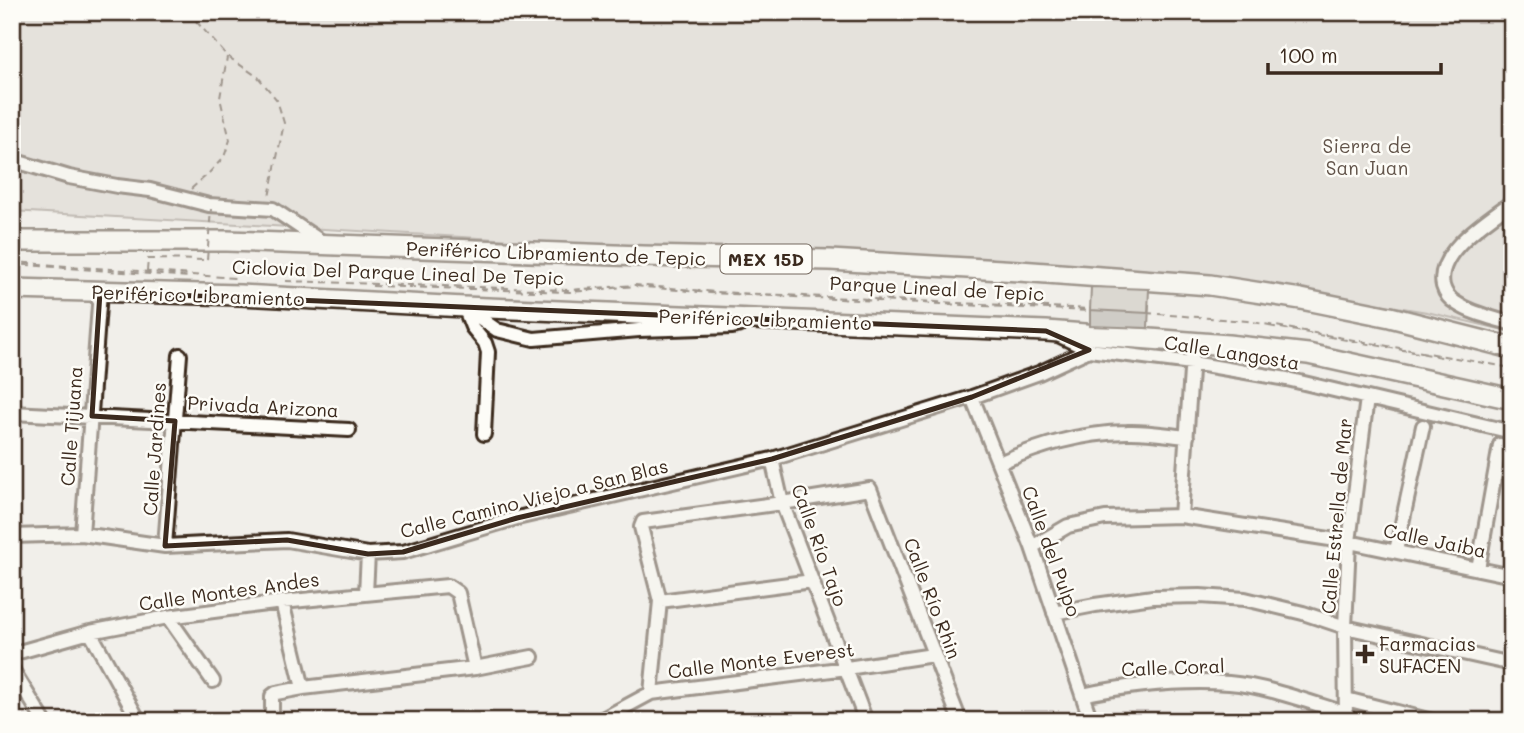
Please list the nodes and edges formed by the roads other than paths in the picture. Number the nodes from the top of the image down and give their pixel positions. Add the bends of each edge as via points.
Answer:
1 (12, 162) edge
2 (1512, 202) edge
3 (12, 241) edge
4 (328, 246) junction
5 (12, 289) edge
6 (100, 292) junction
7 (464, 307) junction
8 (773, 319) junction
9 (1512, 324) edge
10 (1046, 331) junction
11 (1193, 342) junction
12 (1512, 348) edge
13 (1089, 350) junction
14 (180, 355) dead end
15 (1192, 363) junction
16 (972, 397) junction
17 (1509, 397) edge
18 (1367, 398) junction
19 (12, 413) edge
20 (92, 416) junction
21 (175, 421) junction
22 (1423, 426) dead end
23 (349, 430) dead end
24 (1512, 432) edge
25 (484, 434) dead end
26 (1187, 437) junction
27 (1500, 445) dead end
28 (772, 459) junction
29 (999, 463) junction
30 (782, 503) junction
31 (1181, 516) junction
32 (82, 534) junction
33 (12, 536) edge
34 (1349, 542) junction
35 (165, 546) junction
36 (1032, 547) junction
37 (1396, 551) junction
38 (368, 554) junction
39 (1478, 569) junction
40 (1512, 576) edge
41 (812, 581) junction
42 (366, 593) junction
43 (660, 601) junction
44 (282, 602) junction
45 (1054, 613) junction
46 (168, 617) junction
47 (1345, 627) junction
48 (90, 632) junction
49 (12, 653) edge
50 (933, 654) junction
51 (532, 657) dead end
52 (1512, 664) edge
53 (475, 668) junction
54 (847, 668) junction
55 (12, 669) edge
56 (213, 681) dead end
57 (303, 688) junction
58 (651, 693) junction
59 (1082, 695) junction
60 (1346, 699) junction
61 (1345, 717) edge
62 (44, 721) edge
63 (139, 721) edge
64 (272, 721) edge
65 (599, 721) edge
66 (866, 721) edge
67 (960, 721) edge
68 (1091, 721) edge
69 (1432, 721) edge

1 - 4 street via 209,205 273,209
2 - 9 street via 1463,240 1446,262 1441,278 1454,302
3 - 4 highway, Periférico Libramiento de Tepic / MEX 15D
4 - 12 highway, Periférico Libramiento de Tepic / MEX 15D via 830,260 1210,285 1352,309
5 - 6 highway, Periférico Libramiento
6 - 7 highway, Periférico Libramiento
6 - 20 street, Calle Tijuana
7 - 8 highway, Periférico Libramiento
7 - 8 street via 497,330 534,339 732,327
7 - 25 street via 488,352
8 - 10 highway, Periférico Libramiento
10 - 11 highway, Periférico Libramiento
10 - 13 street, Calle Langosta
11 - 15 street
11 - 17 highway, Periférico Libramiento via 1308,354
13 - 15 street, Calle Langosta
13 - 16 street
14 - 21 street, Calle Jardines
15 - 18 street, Calle Langosta
15 - 26 street
16 - 28 street, Calle Camino Viejo a San Blas
16 - 29 street, Calle del Pulpo
18 - 24 street, Calle Langosta
18 - 34 street, Calle Estrella de Mar
19 - 20 street, Privada Arizona
20 - 21 street, Privada Arizona
20 - 32 street, Calle Tijuana
21 - 23 street, Privada Arizona
21 - 35 street, Calle Jardines
22 - 37 street
26 - 29 street via 1129,431 1079,436
26 - 31 street
27 - 39 street
28 - 30 street, Calle Río Tajo
28 - 38 street, Calle Camino Viejo a San Blas via 517,518 402,552
29 - 36 street, Calle del Pulpo
30 - 41 street, Calle Río Tajo
30 - 43 street via 643,522
30 - 50 street, Calle Río Rhin via 870,489
31 - 34 street, Calle Jaiba
31 - 36 street, Calle Jaiba via 1105,517 1068,526
32 - 33 street, Calle Camino Viejo a San Blas
32 - 35 street, Calle Camino Viejo a San Blas
34 - 37 street, Calle Jaiba
34 - 47 street, Calle Estrella de Mar
35 - 38 street, Calle Camino Viejo a San Blas via 287,540
36 - 45 street, Calle del Pulpo
37 - 39 street, Calle Jaiba
38 - 42 street
39 - 40 street, Calle Jaiba
41 - 43 street
41 - 54 street, Calle Río Tajo
42 - 44 street, Calle Montes Andes
42 - 53 street, Calle Montes Andes via 454,589
43 - 58 street
44 - 46 street, Calle Montes Andes
44 - 57 street
45 - 47 street via 1153,597 1200,596 1245,599
45 - 59 street, Calle del Pulpo
46 - 48 street, Calle Montes Andes
46 - 56 street
47 - 52 street
47 - 60 street, Calle Estrella de Mar
48 - 49 street, Calle Montes Andes
48 - 63 street
50 - 54 street, Calle Monte Everest
50 - 67 street, Calle Río Rhin
51 - 53 street
53 - 57 street
54 - 58 street, Calle Monte Everest
54 - 66 street, Calle Río Tajo
55 - 62 street
57 - 64 street via 272,696
58 - 65 street, Calle Monte Everest
59 - 61 street, Calle Coral via 1185,683 1231,683 1276,692
59 - 68 street, Calle del Pulpo
60 - 61 street, Calle Estrella de Mar
60 - 69 street

